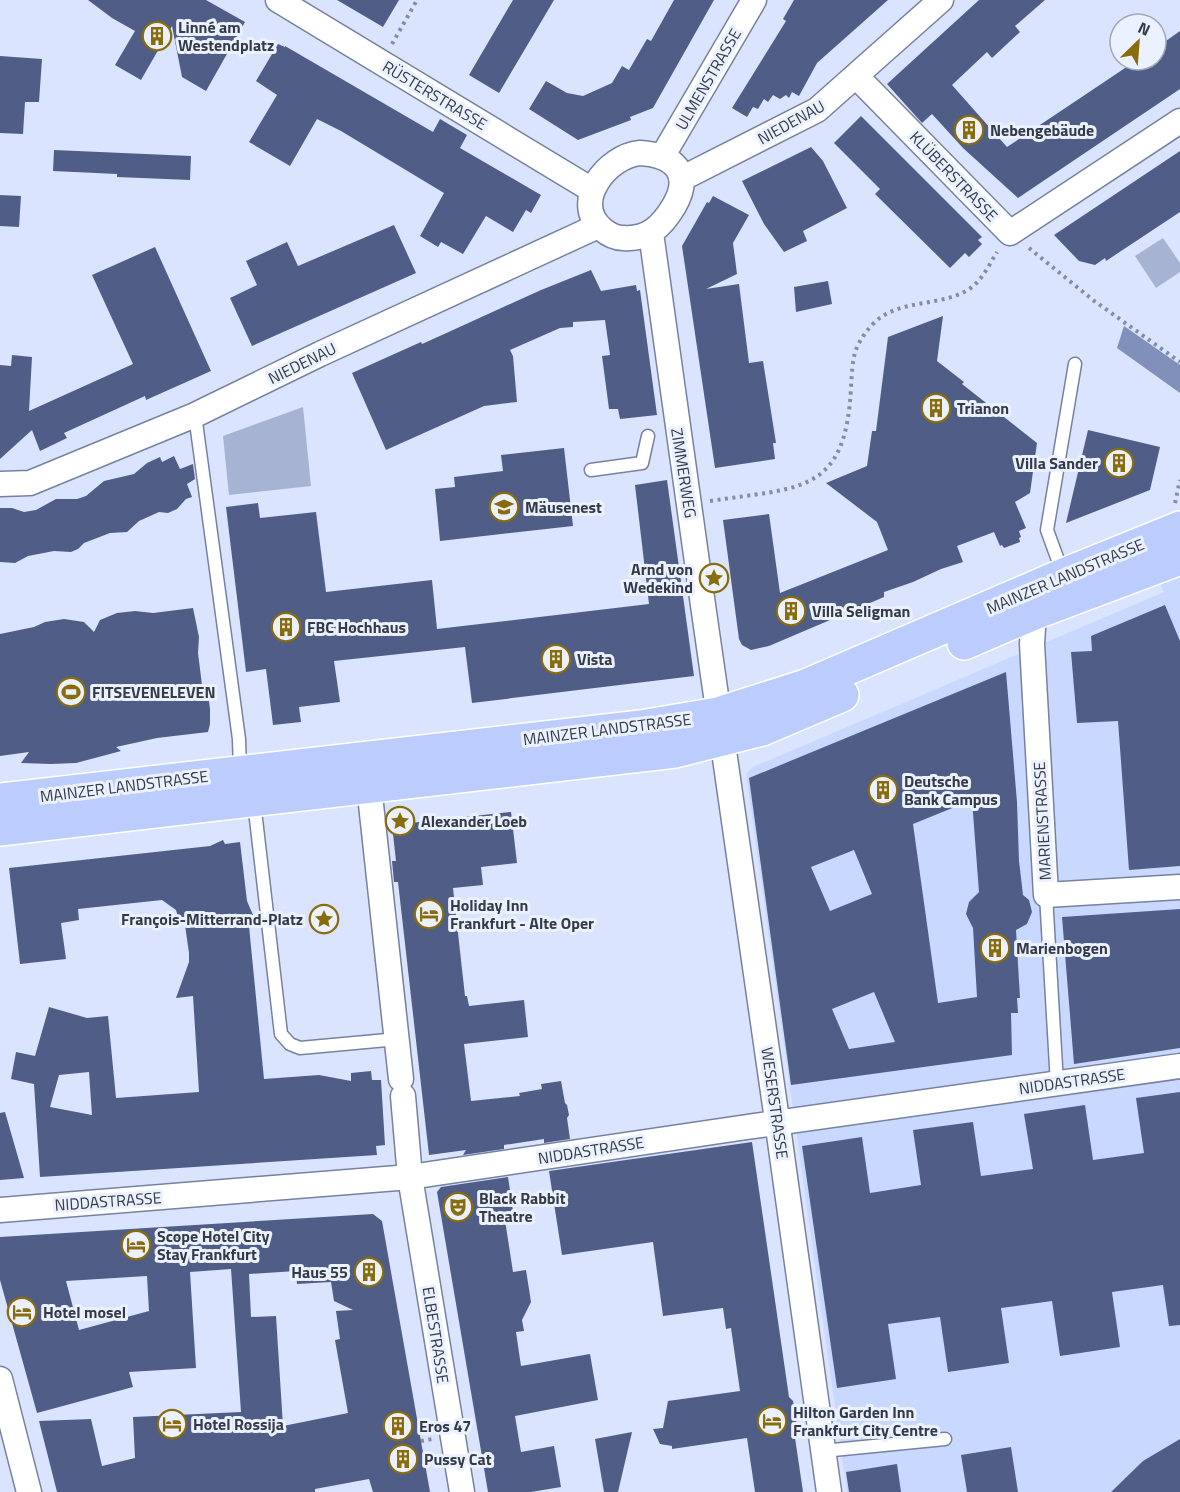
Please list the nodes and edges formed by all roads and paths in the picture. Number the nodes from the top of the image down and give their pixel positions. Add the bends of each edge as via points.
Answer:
1 (278, 0) edge
2 (417, 0) edge
3 (754, 0) edge
4 (940, 0) edge
5 (381, 63) junction
6 (857, 76) junction
7 (1180, 121) edge
8 (662, 157) junction
9 (683, 178) junction
10 (592, 190) junction
11 (598, 226) junction
12 (651, 233) junction
13 (1010, 233) junction
14 (1180, 362) edge
15 (1075, 364) dead end
16 (195, 416) junction
17 (648, 436) dead end
18 (591, 470) dead end
19 (1180, 480) edge
20 (0, 484) edge
21 (689, 504) junction
22 (1177, 516) edge
23 (1180, 558) edge
24 (1064, 575) junction
25 (1034, 613) junction
26 (720, 726) junction
27 (247, 786) junction
28 (369, 786) junction
29 (0, 800) edge
30 (0, 829) edge
31 (1180, 887) edge
32 (1046, 895) junction
33 (398, 1038) junction
34 (1180, 1066) edge
35 (1057, 1084) junction
36 (778, 1122) junction
37 (410, 1177) junction
38 (0, 1210) edge
39 (0, 1379) edge
40 (945, 1439) dead end
41 (823, 1451) junction
42 (29, 1492) edge
43 (462, 1492) edge
44 (829, 1492) edge

1 - 5 street, RÜSTERSTRASSE
2 - 5 path
3 - 8 street, ULMENSTRASSE
4 - 6 street, NIEDENAU
5 - 10 street, RÜSTERSTRASSE
6 - 9 street, NIEDENAU via 817,110
6 - 13 street, KLÜBERSTRASSE
7 - 13 street, KLÜBERSTRASSE
8 - 9 street
8 - 10 street via 627,155 603,173
9 - 12 street via 669,214
10 - 11 street via 591,211
11 - 12 street via 610,236 622,238
11 - 16 street, NIEDENAU
12 - 21 street, ZIMMERWEG
13 - 14 path
13 - 21 path via 968,290 897,309 874,323 859,342 854,350 848,425 841,448 828,468 813,480 787,490
15 - 24 lane via 1047,530
16 - 20 street, NIEDENAU via 30,483
16 - 27 lane
17 - 18 lane via 642,463
19 - 22 path
21 - 26 street, ZIMMERWEG
22 - 24 main road, MAINZER LANDSTRASSE
23 - 25 main road, MAINZER LANDSTRASSE
24 - 26 main road, MAINZER LANDSTRASSE
25 - 26 main road, MAINZER LANDSTRASSE via 762,729
25 - 32 street, MARIENSTRASSE via 1032,644
26 - 27 main road, MAINZER LANDSTRASSE via 641,727
26 - 28 main road, MAINZER LANDSTRASSE via 675,751
26 - 36 street, WESERSTRASSE
27 - 28 main road, MAINZER LANDSTRASSE
27 - 29 main road, MAINZER LANDSTRASSE
27 - 30 main road, MAINZER LANDSTRASSE
27 - 33 lane via 281,1034 300,1048
28 - 33 street
31 - 32 street, MARIENSTRASSE
32 - 35 lane
33 - 37 street
34 - 35 street, NIDDASTRASSE
35 - 36 street, NIDDASTRASSE
36 - 37 street, NIDDASTRASSE
36 - 41 street, WESERSTRASSE
37 - 38 street, NIDDASTRASSE
37 - 43 street, ELBESTRASSE
39 - 42 street
40 - 41 lane
41 - 44 street, WESERSTRASSE

